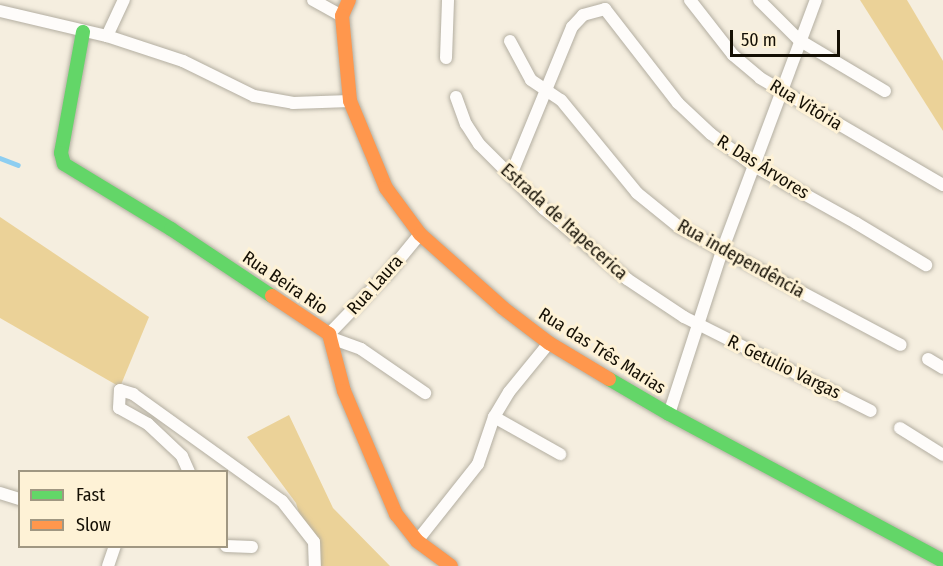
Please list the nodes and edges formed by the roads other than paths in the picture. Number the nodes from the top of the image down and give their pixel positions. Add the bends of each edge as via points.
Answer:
1 (123, 0) edge
2 (314, 0) edge
3 (348, 0) edge
4 (448, 0) edge
5 (690, 0) edge
6 (759, 0) edge
7 (816, 0) edge
8 (0, 11) edge
9 (342, 16) junction
10 (83, 32) junction
11 (107, 36) junction
12 (800, 40) junction
13 (510, 41) dead end
14 (446, 58) dead end
15 (546, 90) junction
16 (885, 91) dead end
17 (782, 92) junction
18 (456, 97) dead end
19 (350, 101) junction
20 (754, 166) junction
21 (511, 175) junction
22 (943, 185) edge
23 (420, 234) junction
24 (722, 251) junction
25 (926, 266) dead end
26 (697, 323) junction
27 (330, 336) junction
28 (549, 343) junction
29 (901, 345) dead end
30 (928, 359) dead end
31 (943, 368) edge
32 (425, 393) dead end
33 (871, 411) dead end
34 (669, 414) junction
35 (494, 417) junction
36 (900, 428) dead end
37 (560, 454) dead end
38 (943, 455) edge
39 (189, 470) edge
40 (0, 493) edge
41 (18, 498) edge
42 (417, 542) junction
43 (228, 546) edge
44 (252, 546) dead end
45 (114, 548) edge
46 (939, 553) edge
47 (108, 566) edge
48 (315, 566) edge
49 (451, 566) edge

1 - 11 street
2 - 9 street
3 - 9 street, Rua das Três Marias
4 - 14 street
5 - 17 street, Rua Vitória via 733,55
6 - 12 street
7 - 12 street
8 - 10 street
9 - 19 street, Rua das Três Marias
10 - 11 street
10 - 27 street, Rua Beira Rio via 61,153 69,169 171,229
11 - 19 street via 183,61 254,96 293,103
12 - 16 street
12 - 17 street
13 - 15 street, Rua independência via 531,80
15 - 20 street, R. Das Árvores via 572,27 583,15 605,9 678,103
15 - 21 street
15 - 24 street, Rua independência via 561,100 637,193 679,227
17 - 20 street
17 - 22 street, Rua Vitória
18 - 21 street, Estrada de Itapecerica via 479,144
19 - 23 street, Rua das Três Marias via 386,188
20 - 24 street
20 - 25 street, R. Das Árvores
21 - 26 street, Estrada de Itapecerica via 609,266
23 - 27 street, Rua Laura
23 - 28 street, Rua das Três Marias
24 - 26 street
24 - 29 street, Rua independência
26 - 33 street, R. Getulio Vargas
26 - 34 street
27 - 32 street via 361,349
27 - 42 street, Rua Beira Rio via 354,417 396,514
28 - 34 street, Rua das Três Marias
28 - 35 street
30 - 31 street
34 - 46 street, Rua das Três Marias
35 - 37 street
35 - 42 street via 478,464
36 - 38 street
39 - 48 street via 182,456 148,424 118,408 120,390 133,394 282,501 314,542
40 - 41 street
42 - 49 street, Rua Beira Rio
43 - 44 street
45 - 47 street

